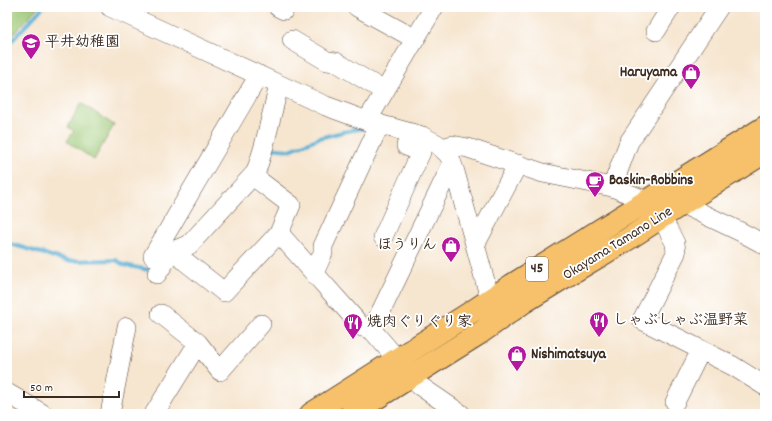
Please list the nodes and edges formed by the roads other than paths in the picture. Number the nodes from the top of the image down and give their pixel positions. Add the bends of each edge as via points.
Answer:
1 (357, 7) edge
2 (434, 7) edge
3 (672, 7) edge
4 (117, 8) edge
5 (713, 9) edge
6 (656, 31) dead end
7 (415, 39) junction
8 (292, 40) dead end
9 (259, 75) junction
10 (279, 85) junction
11 (384, 91) junction
12 (374, 126) junction
13 (765, 127) edge
14 (409, 137) junction
15 (442, 148) junction
16 (765, 152) edge
17 (452, 164) junction
18 (516, 169) junction
19 (253, 176) junction
20 (612, 187) junction
21 (647, 201) junction
22 (682, 204) junction
23 (662, 218) junction
24 (279, 233) junction
25 (383, 237) dead end
26 (765, 245) edge
27 (475, 246) junction
28 (172, 251) junction
29 (314, 274) junction
30 (490, 299) junction
31 (161, 314) dead end
32 (261, 324) dead end
33 (494, 324) junction
34 (127, 327) dead end
35 (372, 330) junction
36 (198, 343) junction
37 (701, 350) junction
38 (398, 359) junction
39 (412, 376) junction
40 (765, 386) edge
41 (7, 393) edge
42 (675, 402) dead end
43 (43, 414) edge
44 (110, 414) edge
45 (154, 414) edge
46 (311, 414) edge
47 (351, 414) edge
48 (461, 414) edge

1 - 7 street
2 - 7 street
3 - 6 street
4 - 9 street
5 - 20 street via 629,142
7 - 11 street
8 - 11 street via 327,61 336,62
9 - 10 street
9 - 28 street via 155,265
10 - 12 street
10 - 19 street via 264,148
11 - 12 street
12 - 14 street
12 - 29 street via 323,246 323,253
13 - 21 main road, Okayama Tamano Line / 45
14 - 15 street via 422,136
14 - 25 street via 406,146 421,152
15 - 17 street via 449,155
15 - 18 street via 468,148
16 - 22 main road, Okayama Tamano Line / 45
17 - 27 street
17 - 35 street
18 - 20 street
18 - 27 street
19 - 24 street via 291,205
19 - 28 street via 189,245
20 - 21 street
21 - 30 main road, Okayama Tamano Line / 45
22 - 23 main road, Okayama Tamano Line / 45
22 - 26 street
23 - 33 main road, Okayama Tamano Line / 45 via 524,302
23 - 37 street via 675,243 676,253 642,320
24 - 28 street via 224,292
24 - 29 street
27 - 30 street
29 - 35 street via 362,327
30 - 33 street
30 - 38 main road, Okayama Tamano Line / 45
31 - 36 street
32 - 36 street via 220,371
33 - 39 main road, Okayama Tamano Line / 45
34 - 44 street
35 - 38 street
36 - 45 street
37 - 40 street
37 - 42 street
38 - 39 street
38 - 46 main road, Okayama Tamano Line / 45
39 - 47 main road, Okayama Tamano Line / 45
39 - 48 street via 420,386
41 - 43 street

